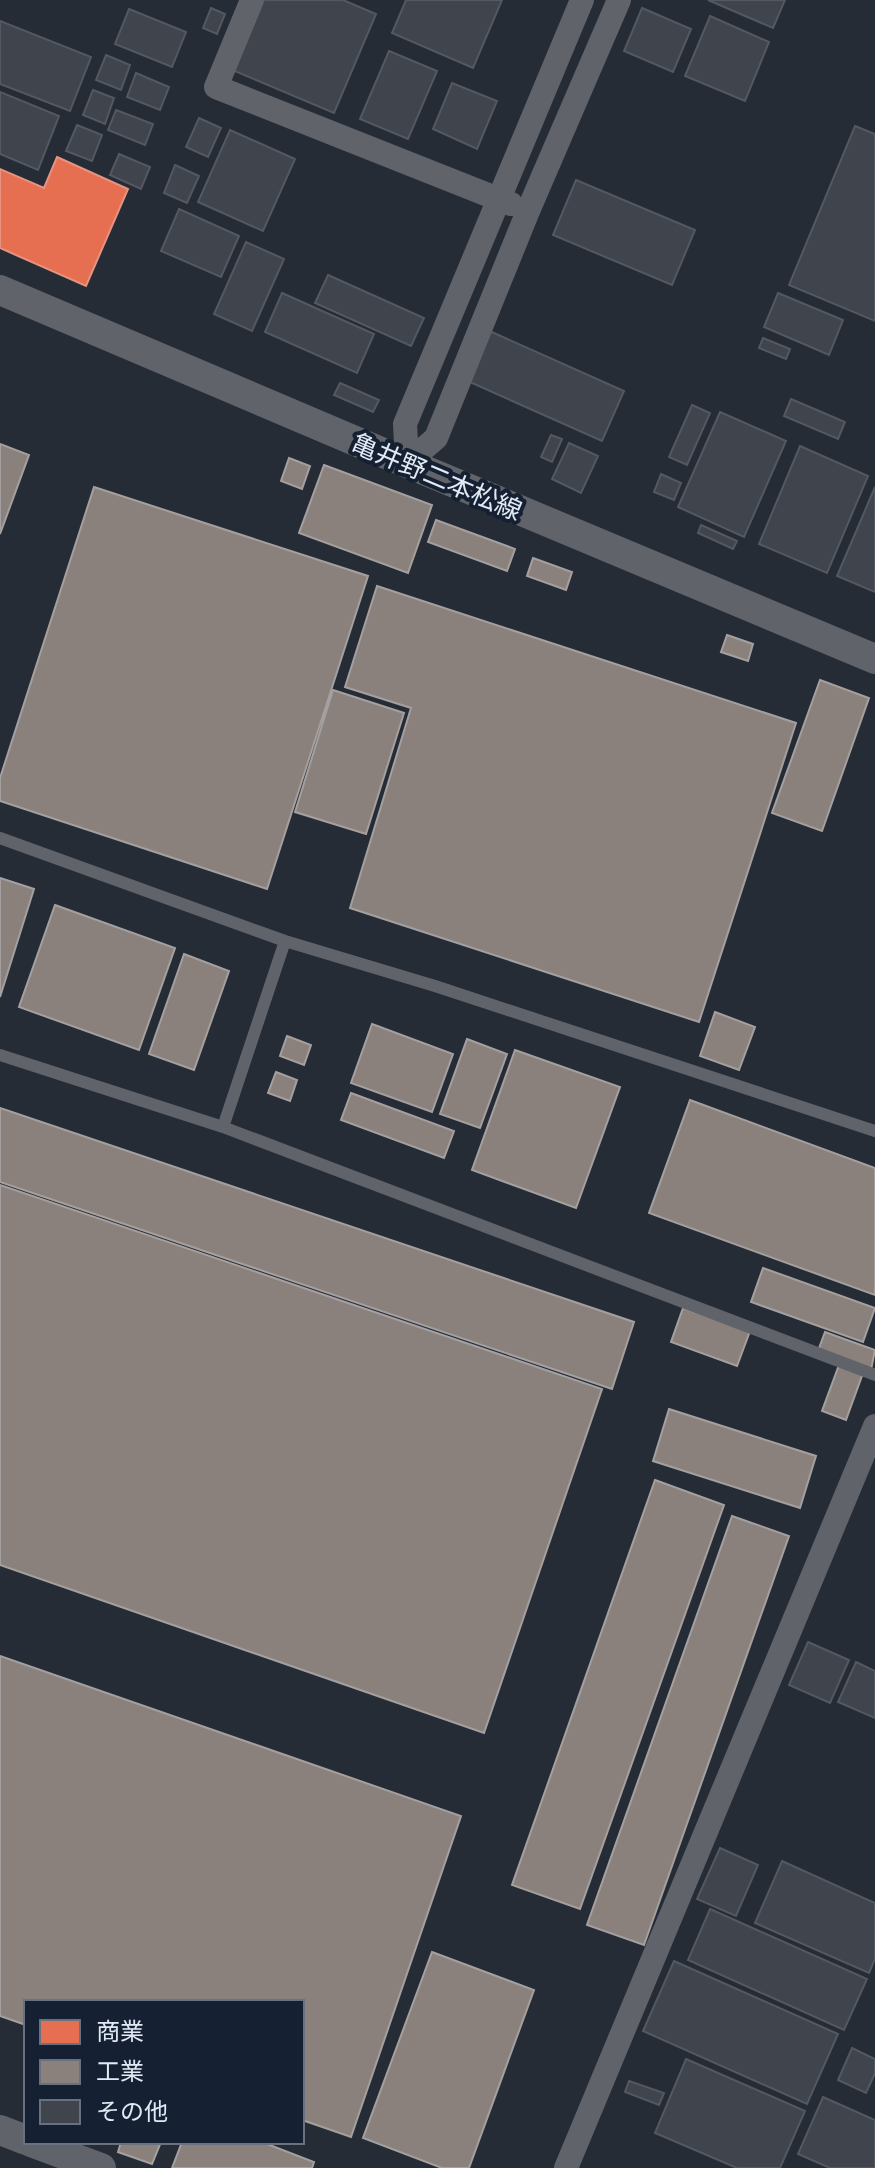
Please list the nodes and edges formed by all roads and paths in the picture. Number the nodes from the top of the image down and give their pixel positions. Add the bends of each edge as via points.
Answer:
1 (252, 0) edge
2 (582, 0) edge
3 (619, 0) edge
4 (499, 199) junction
5 (528, 211) junction
6 (0, 290) edge
7 (407, 463) junction
8 (875, 659) edge
9 (0, 838) edge
10 (285, 941) junction
11 (0, 1055) edge
12 (223, 1127) junction
13 (875, 1131) edge
14 (875, 1375) edge
15 (875, 1426) edge
16 (0, 2130) edge
17 (24, 2139) edge
18 (37, 2144) edge
19 (101, 2168) edge
20 (566, 2168) edge

1 - 4 street via 216,87
2 - 4 street
3 - 5 street
4 - 5 street
4 - 7 street via 405,424
5 - 7 street via 436,438
6 - 7 street, 亀井野二本松線
7 - 8 street, 亀井野二本松線
9 - 10 lane
10 - 12 lane
10 - 13 lane
11 - 12 lane
12 - 14 lane
15 - 20 street
16 - 17 street
18 - 19 street

